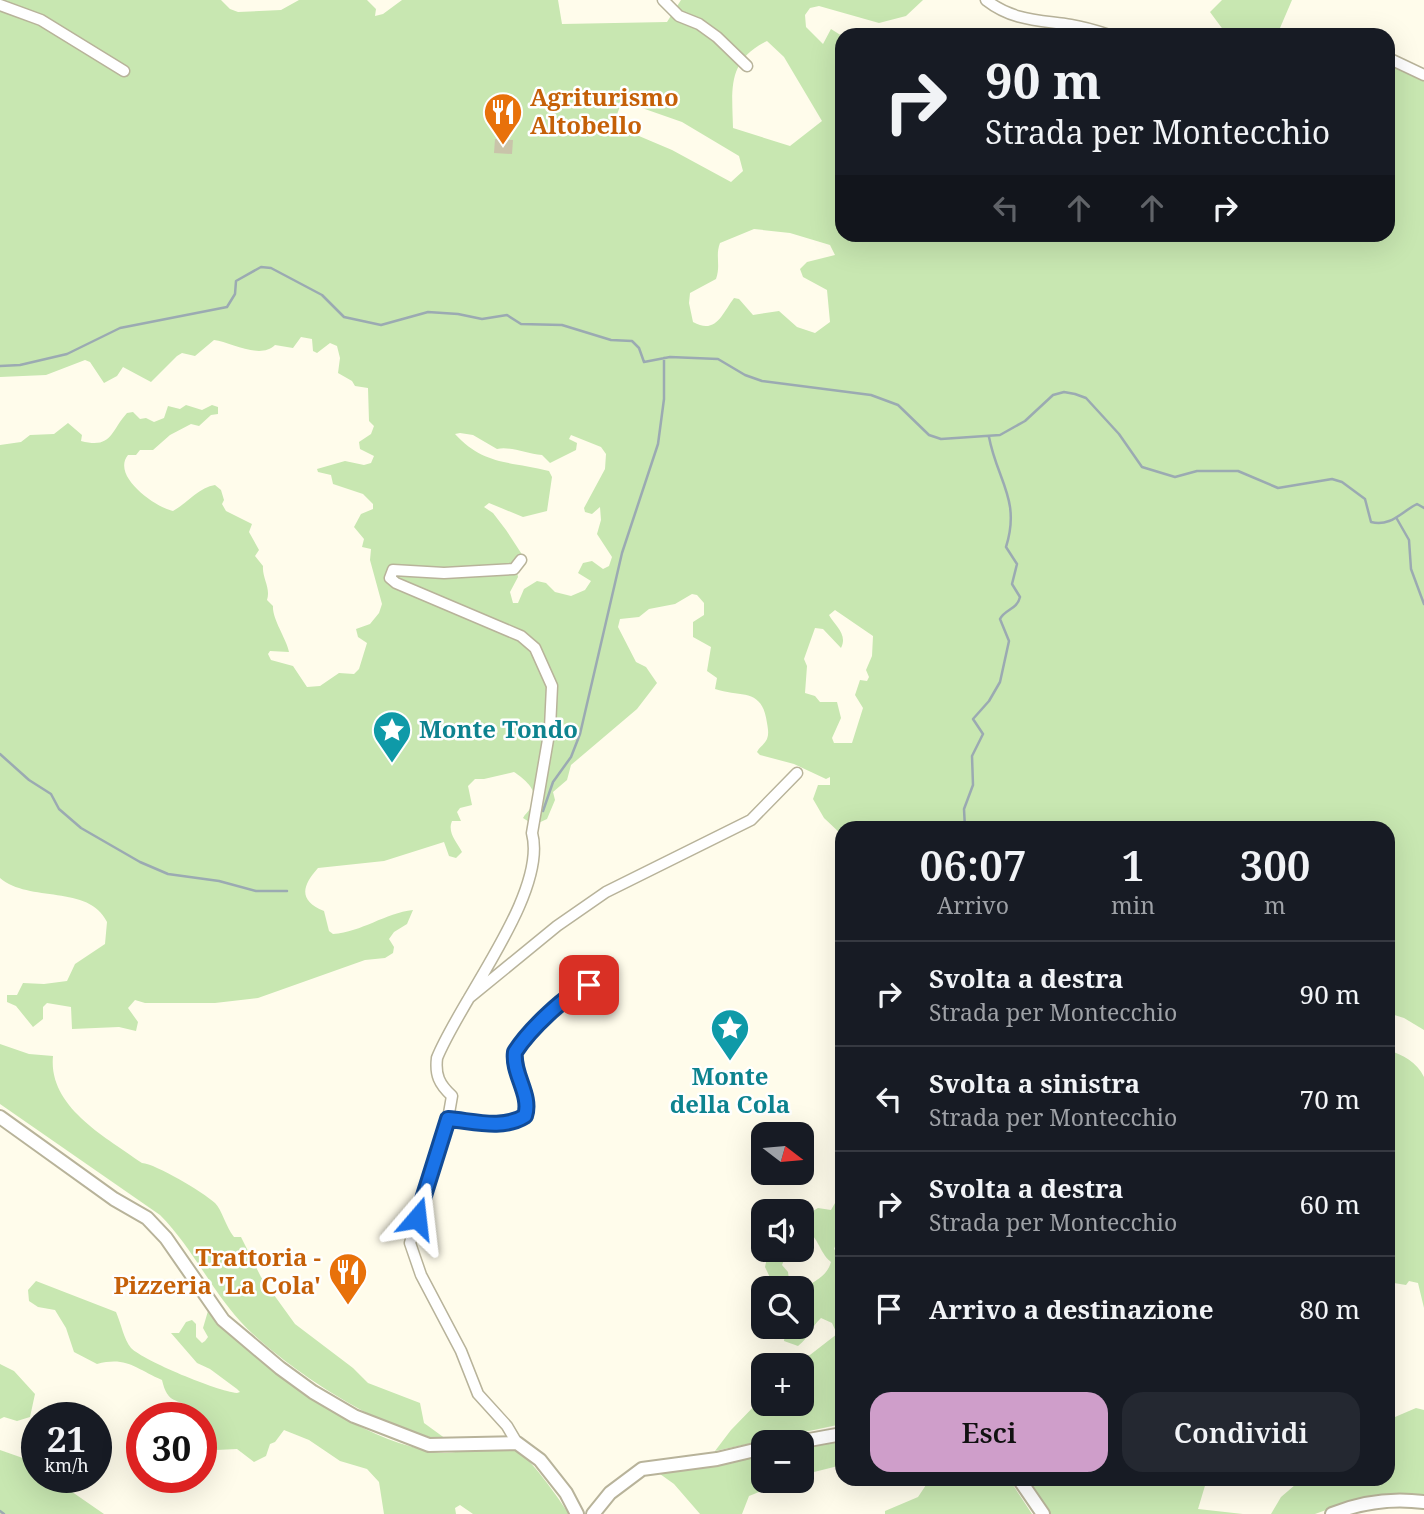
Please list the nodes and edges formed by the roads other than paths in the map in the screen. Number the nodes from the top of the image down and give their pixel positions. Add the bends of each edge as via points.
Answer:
1 (663, 0) edge
2 (986, 0) edge
3 (0, 5) edge
4 (1082, 28) edge
5 (1395, 61) edge
6 (747, 66) dead end
7 (124, 71) dead end
8 (1424, 75) edge
9 (521, 560) dead end
10 (797, 773) dead end
11 (589, 985) dead end
12 (468, 998) junction
13 (0, 1117) edge
14 (448, 1119) junction
15 (835, 1435) edge
16 (814, 1439) edge
17 (517, 1443) junction
18 (751, 1451) edge
19 (1024, 1486) edge
20 (1424, 1502) edge
21 (577, 1514) edge
22 (593, 1514) edge
23 (1043, 1514) edge
24 (1332, 1514) edge

1 - 6 street via 678,16 717,37
2 - 4 street via 1018,18
3 - 7 street via 41,20
5 - 8 street
9 - 12 street via 514,569 393,570 390,578 522,636 535,648 552,686 550,728 532,833 534,868 495,956
10 - 12 street via 751,820 606,892
11 - 14 street via 560,1004 515,1052 526,1099 525,1116 498,1124
12 - 14 street via 435,1070 438,1082 452,1096
13 - 17 street via 147,1218 223,1320 313,1392 354,1416 429,1445
14 - 17 street via 410,1242 478,1394 508,1426
15 - 16 street
17 - 21 street via 540,1460
18 - 22 street via 642,1469 610,1493
19 - 23 street
20 - 24 street via 1372,1502

